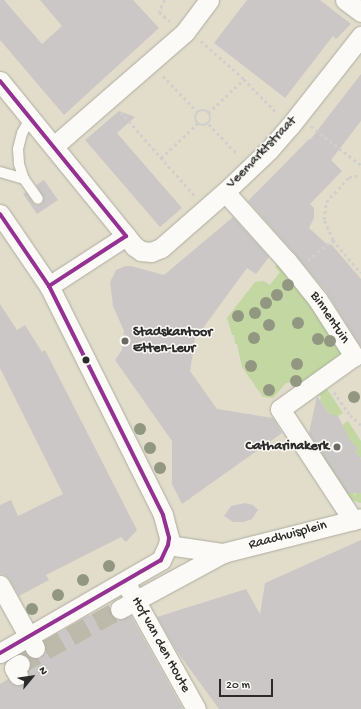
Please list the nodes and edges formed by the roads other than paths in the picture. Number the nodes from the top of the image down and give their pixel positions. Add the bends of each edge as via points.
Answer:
1 (345, 0) edge
2 (206, 2) edge
3 (361, 12) edge
4 (361, 36) edge
5 (0, 81) edge
6 (31, 118) junction
7 (54, 146) junction
8 (0, 172) edge
9 (24, 179) junction
10 (225, 192) junction
11 (38, 198) dead end
12 (0, 214) edge
13 (126, 236) junction
14 (49, 286) junction
15 (291, 427) joint
16 (357, 519) edge
17 (168, 545) junction
18 (223, 553) junction
19 (124, 580) junction
20 (0, 585) edge
21 (134, 602) junction
22 (32, 642) junction
23 (0, 653) edge
24 (196, 709) edge

1 - 3 street
2 - 7 street via 185,32
4 - 10 street, Veemarktstraat via 294,121 251,169
5 - 6 street
6 - 7 street
6 - 9 lane via 22,133 18,149
7 - 13 street
8 - 9 lane
9 - 11 lane
10 - 13 street, Veemarktstraat via 161,248 147,253 137,249
10 - 15 street, Binnentuin via 318,300 354,356 280,409
12 - 14 street
13 - 14 street
14 - 17 street via 163,515 168,530
15 - 16 street, Raadhuisplein
16 - 18 street, Raadhuisplein
17 - 18 street, Raadhuisplein
17 - 19 street via 161,560
18 - 21 street, Raadhuisplein
19 - 21 street, Hof van den Houte
19 - 22 street
20 - 22 street
21 - 24 street, Hof van den Houte
22 - 23 street

